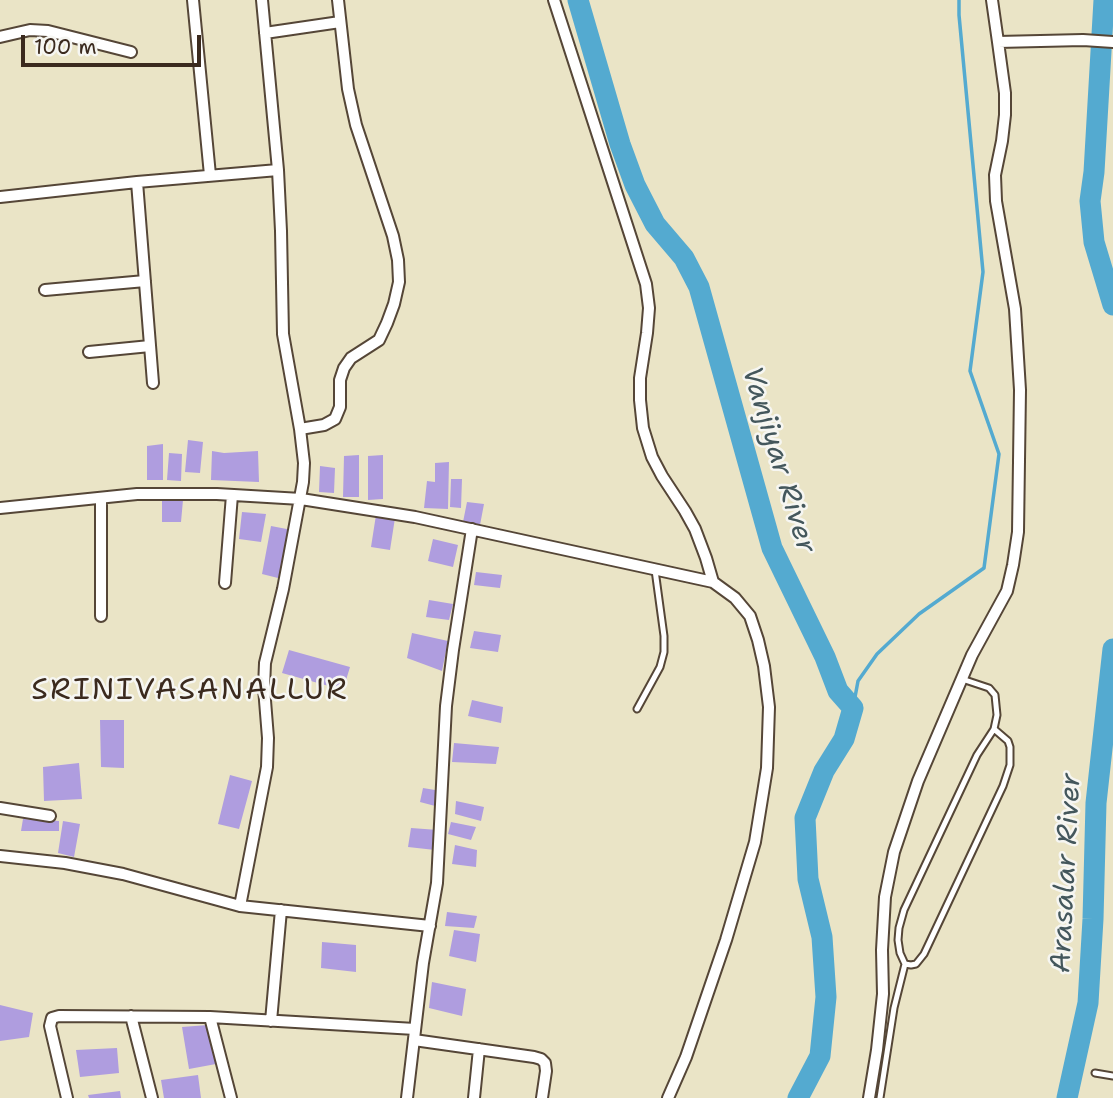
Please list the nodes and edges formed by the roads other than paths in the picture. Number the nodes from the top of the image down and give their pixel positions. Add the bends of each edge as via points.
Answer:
1 (193, 0) edge
2 (262, 0) edge
3 (338, 0) edge
4 (554, 0) edge
5 (992, 0) edge
6 (340, 22) junction
7 (265, 33) junction
8 (0, 37) edge
9 (998, 41) junction
10 (1113, 42) edge
11 (131, 52) dead end
12 (278, 170) junction
13 (210, 175) junction
14 (137, 181) junction
15 (0, 197) edge
16 (145, 281) junction
17 (45, 290) dead end
18 (150, 346) junction
19 (89, 352) dead end
20 (153, 383) dead end
21 (300, 429) junction
22 (232, 495) junction
23 (101, 498) junction
24 (301, 499) junction
25 (0, 508) edge
26 (472, 529) junction
27 (655, 570) junction
28 (713, 582) junction
29 (225, 583) dead end
30 (101, 616) dead end
31 (961, 679) junction
32 (637, 709) dead end
33 (994, 729) junction
34 (0, 808) edge
35 (50, 816) dead end
36 (0, 856) edge
37 (240, 905) junction
38 (281, 910) junction
39 (430, 926) junction
40 (905, 964) junction
41 (131, 1016) junction
42 (210, 1017) junction
43 (271, 1021) junction
44 (414, 1035) junction
45 (479, 1049) junction
46 (1095, 1073) dead end
47 (1113, 1076) edge
48 (67, 1098) edge
49 (152, 1098) edge
50 (231, 1098) edge
51 (407, 1098) edge
52 (474, 1098) edge
53 (542, 1098) edge
54 (668, 1098) edge
55 (869, 1098) edge
56 (880, 1098) edge

1 - 13 street
2 - 7 street
3 - 6 street
4 - 28 street via 646,284 649,308 640,378 643,428 652,457 695,529
5 - 9 street
6 - 7 street
6 - 21 street via 356,125 393,236 399,282 379,340 344,368 335,419
7 - 12 street
8 - 11 street via 48,31
9 - 10 street
9 - 31 street via 1005,116 995,175 996,201 1015,309 1020,390 1018,532 1007,591
12 - 13 street
12 - 21 street via 283,334
13 - 14 street
14 - 15 street
14 - 16 street
16 - 17 street
16 - 18 street
18 - 19 street
18 - 20 street
21 - 24 street via 304,463
22 - 23 street
22 - 24 street
22 - 29 street
23 - 25 street
23 - 30 street
24 - 26 street
24 - 37 street via 265,663 267,767
26 - 27 street
26 - 39 street via 446,705 437,883
27 - 28 street
27 - 32 lane via 664,652
28 - 54 street via 750,616 758,640 769,707 767,768 755,842 726,940
31 - 33 lane via 982,684 995,695
31 - 55 street via 894,852 885,897 883,994
33 - 40 lane via 904,910 898,940
33 - 40 lane via 1010,747 1003,786 924,954 916,964
34 - 35 street
36 - 37 street via 123,874
37 - 38 street
38 - 39 street
38 - 43 street
39 - 44 street
40 - 56 lane
41 - 42 street
41 - 48 street via 52,1018
41 - 49 street
42 - 43 street
42 - 50 street
43 - 44 street
44 - 45 street
44 - 51 street
45 - 52 street
45 - 53 street via 541,1059 546,1071
46 - 47 lane

